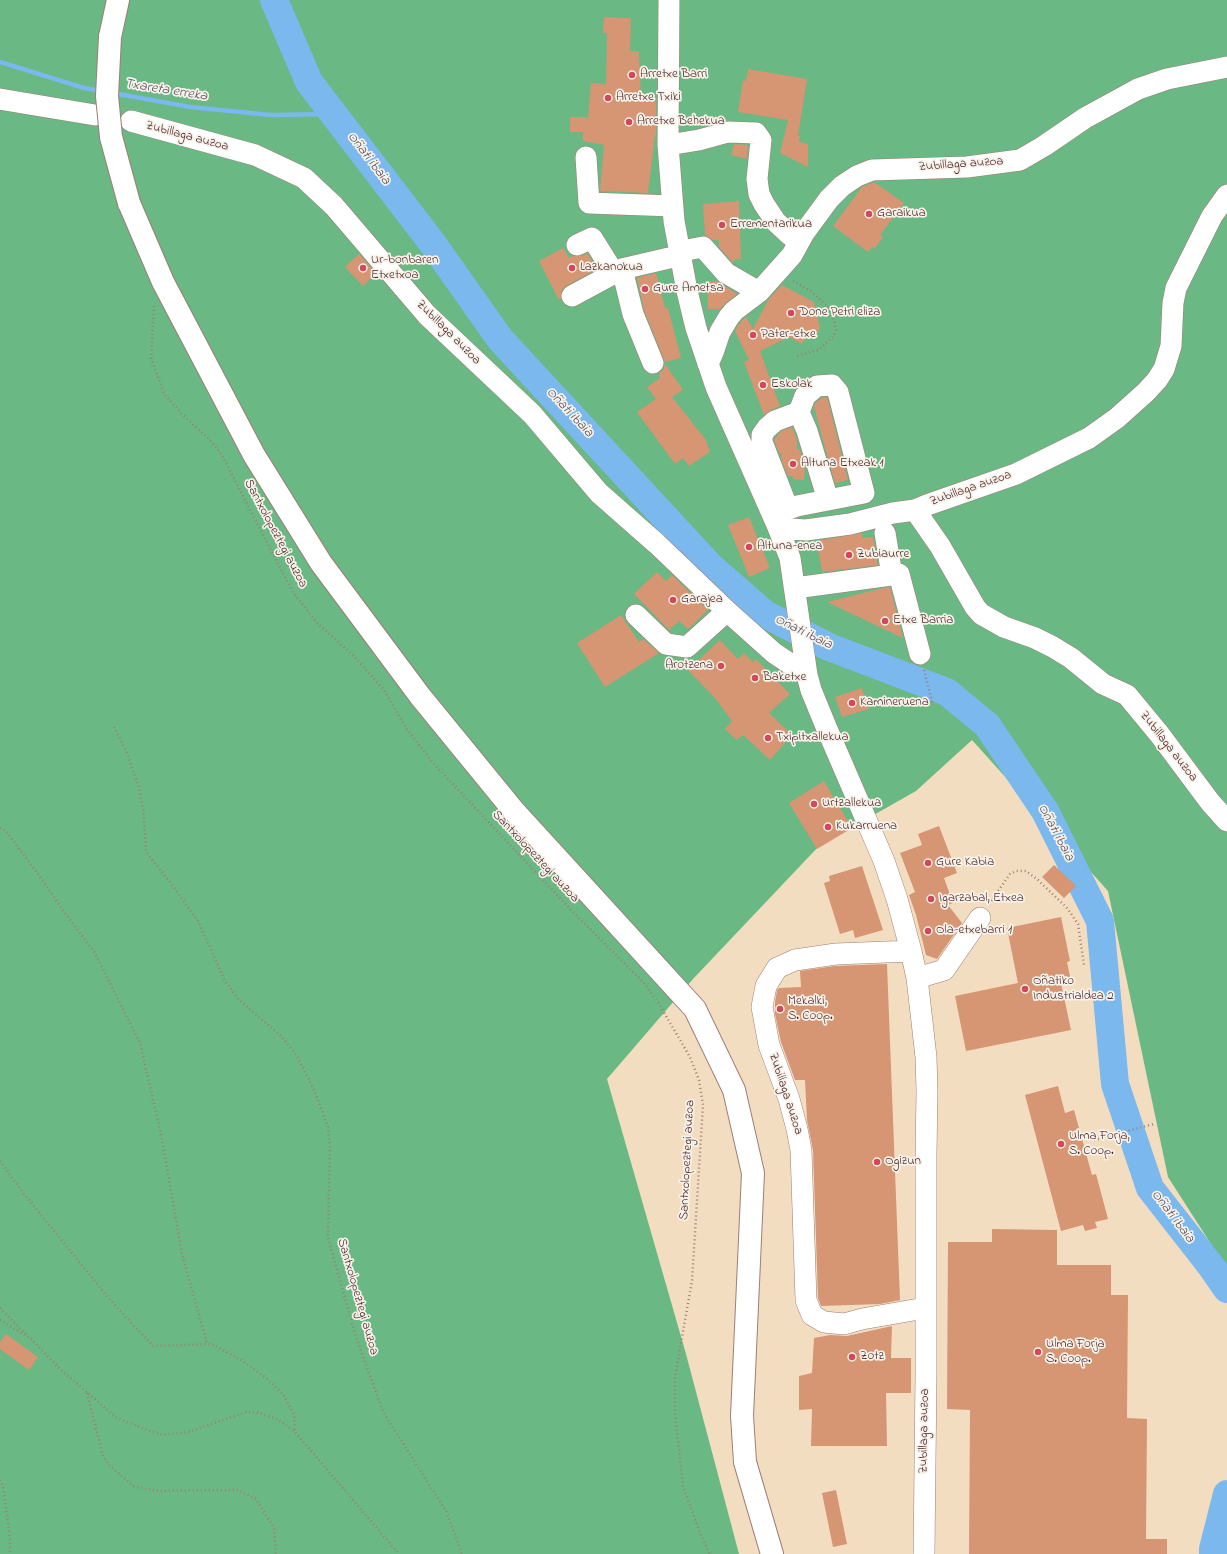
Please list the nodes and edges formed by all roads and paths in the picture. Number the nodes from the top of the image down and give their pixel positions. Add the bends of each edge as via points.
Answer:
1 (118, 0) edge
2 (669, 0) edge
3 (1227, 67) edge
4 (0, 99) edge
5 (95, 115) dead end
6 (131, 121) dead end
7 (668, 145) junction
8 (586, 157) dead end
9 (1227, 195) edge
10 (673, 206) junction
11 (799, 241) junction
12 (577, 245) dead end
13 (684, 253) junction
14 (618, 271) junction
15 (776, 273) junction
16 (759, 292) junction
17 (572, 296) dead end
18 (154, 306) dead end
19 (795, 357) dead end
20 (653, 363) dead end
21 (708, 364) junction
22 (799, 412) junction
23 (828, 500) junction
24 (914, 510) junction
25 (780, 511) junction
26 (781, 533) junction
27 (885, 533) dead end
28 (892, 575) junction
29 (796, 590) junction
30 (726, 611) junction
31 (636, 615) dead end
32 (920, 654) joint
33 (807, 675) junction
34 (933, 705) dead end
35 (114, 727) dead end
36 (1227, 821) edge
37 (0, 828) edge
38 (980, 918) joint
39 (912, 951) junction
40 (1084, 965) dead end
41 (917, 978) junction
42 (1154, 1124) dead end
43 (1095, 1140) dead end
44 (0, 1161) edge
45 (0, 1308) edge
46 (925, 1308) junction
47 (0, 1320) edge
48 (30, 1338) junction
49 (207, 1344) junction
50 (87, 1392) junction
51 (295, 1432) junction
52 (0, 1480) edge
53 (10, 1554) edge
54 (276, 1554) edge
55 (399, 1554) edge
56 (462, 1554) edge
57 (710, 1554) edge
58 (772, 1554) edge
59 (924, 1554) edge

1 - 58 main road, bridge via 110,37 107,96 111,137 129,203 163,282 254,455 321,563 420,696 514,811 695,1008 734,1090 753,1173 742,1416 745,1462
2 - 7 street, Zubillaga auzoa
3 - 11 street, Zubillaga auzoa via 1167,79 1138,89 1085,118 1020,160 974,167 866,172 842,186 828,199
4 - 5 street
6 - 30 street, Zubillaga auzoa via 255,155 304,178 334,206 427,315 532,414 599,493 657,544
7 - 10 street, Zubillaga auzoa
7 - 11 street via 728,132 756,133 761,140 757,179 759,194 776,222
8 - 10 street via 589,203
9 - 24 street, Zubillaga auzoa via 1212,216 1180,279 1174,299 1169,355 1161,374 1146,392 1109,425 1089,438 1004,479
10 - 13 street, Zubillaga auzoa
11 - 15 street, Zubillaga auzoa via 792,256
12 - 14 street via 592,238
13 - 14 street
13 - 16 street via 703,247 726,274
13 - 21 street, Zubillaga auzoa via 696,328
14 - 17 street
14 - 20 street
15 - 16 street, Zubillaga auzoa
15 - 19 path via 821,299 834,321 836,330 833,337 820,348
16 - 21 street, Zubillaga auzoa via 729,317 720,332
18 - 57 path, Santxolopeztegi auzoa via 151,358 164,394 212,442 223,457 292,592 318,624 351,653 384,690 406,728 433,763 643,982 690,1057 699,1080 703,1105 692,1281 675,1377 675,1415 684,1486
21 - 25 street, Zubillaga auzoa via 716,387
22 - 23 street
22 - 23 street via 805,396 817,386 832,385 838,392 864,494
22 - 25 street, Zubillaga auzoa via 775,421 762,435
23 - 25 street
24 - 26 street, Zubillaga auzoa via 850,524 806,530 791,529
24 - 36 street, Zubillaga auzoa via 940,546 981,614 1004,627 1053,647 1103,684 1127,695
25 - 26 street, Zubillaga auzoa
26 - 29 street, Zubillaga auzoa via 790,558
27 - 28 street
28 - 29 street
28 - 32 street via 898,574
29 - 33 street, Zubillaga auzoa
30 - 31 street via 687,647 666,644
30 - 33 street, Zubillaga auzoa via 774,653
32 - 34 path
33 - 39 street, Zubillaga auzoa via 827,729 884,861
35 - 56 path, Santxolopeztegi auzoa via 126,750 139,788 146,850 149,856 198,921 225,981 239,1000 281,1036 297,1056 315,1092 328,1127 330,1145 328,1238 355,1334 383,1412 446,1511
37 - 49 path via 6,831 95,953 140,1043 161,1134 182,1254
38 - 40 path via 1010,874 1016,871 1026,872 1038,880 1066,908 1078,924
38 - 41 street via 944,970
39 - 41 street, Zubillaga auzoa
39 - 46 street, Zubillaga auzoa via 836,954 795,960 777,968 766,986 762,1006 769,1045 798,1129 801,1150 806,1300 812,1315 824,1322 844,1324
41 - 46 street, Zubillaga auzoa via 928,1091
42 - 43 path
44 - 49 path via 111,1301 154,1346
45 - 48 path
46 - 59 street, Zubillaga auzoa
47 - 48 path
48 - 50 path
49 - 51 path via 212,1344 241,1360 283,1394 294,1414
50 - 51 path via 117,1418 162,1435 188,1432 246,1412 260,1413 279,1420
50 - 54 path via 104,1456 109,1465 133,1486 158,1491 238,1490 256,1499 274,1528
51 - 55 path
52 - 53 path via 3,1486

